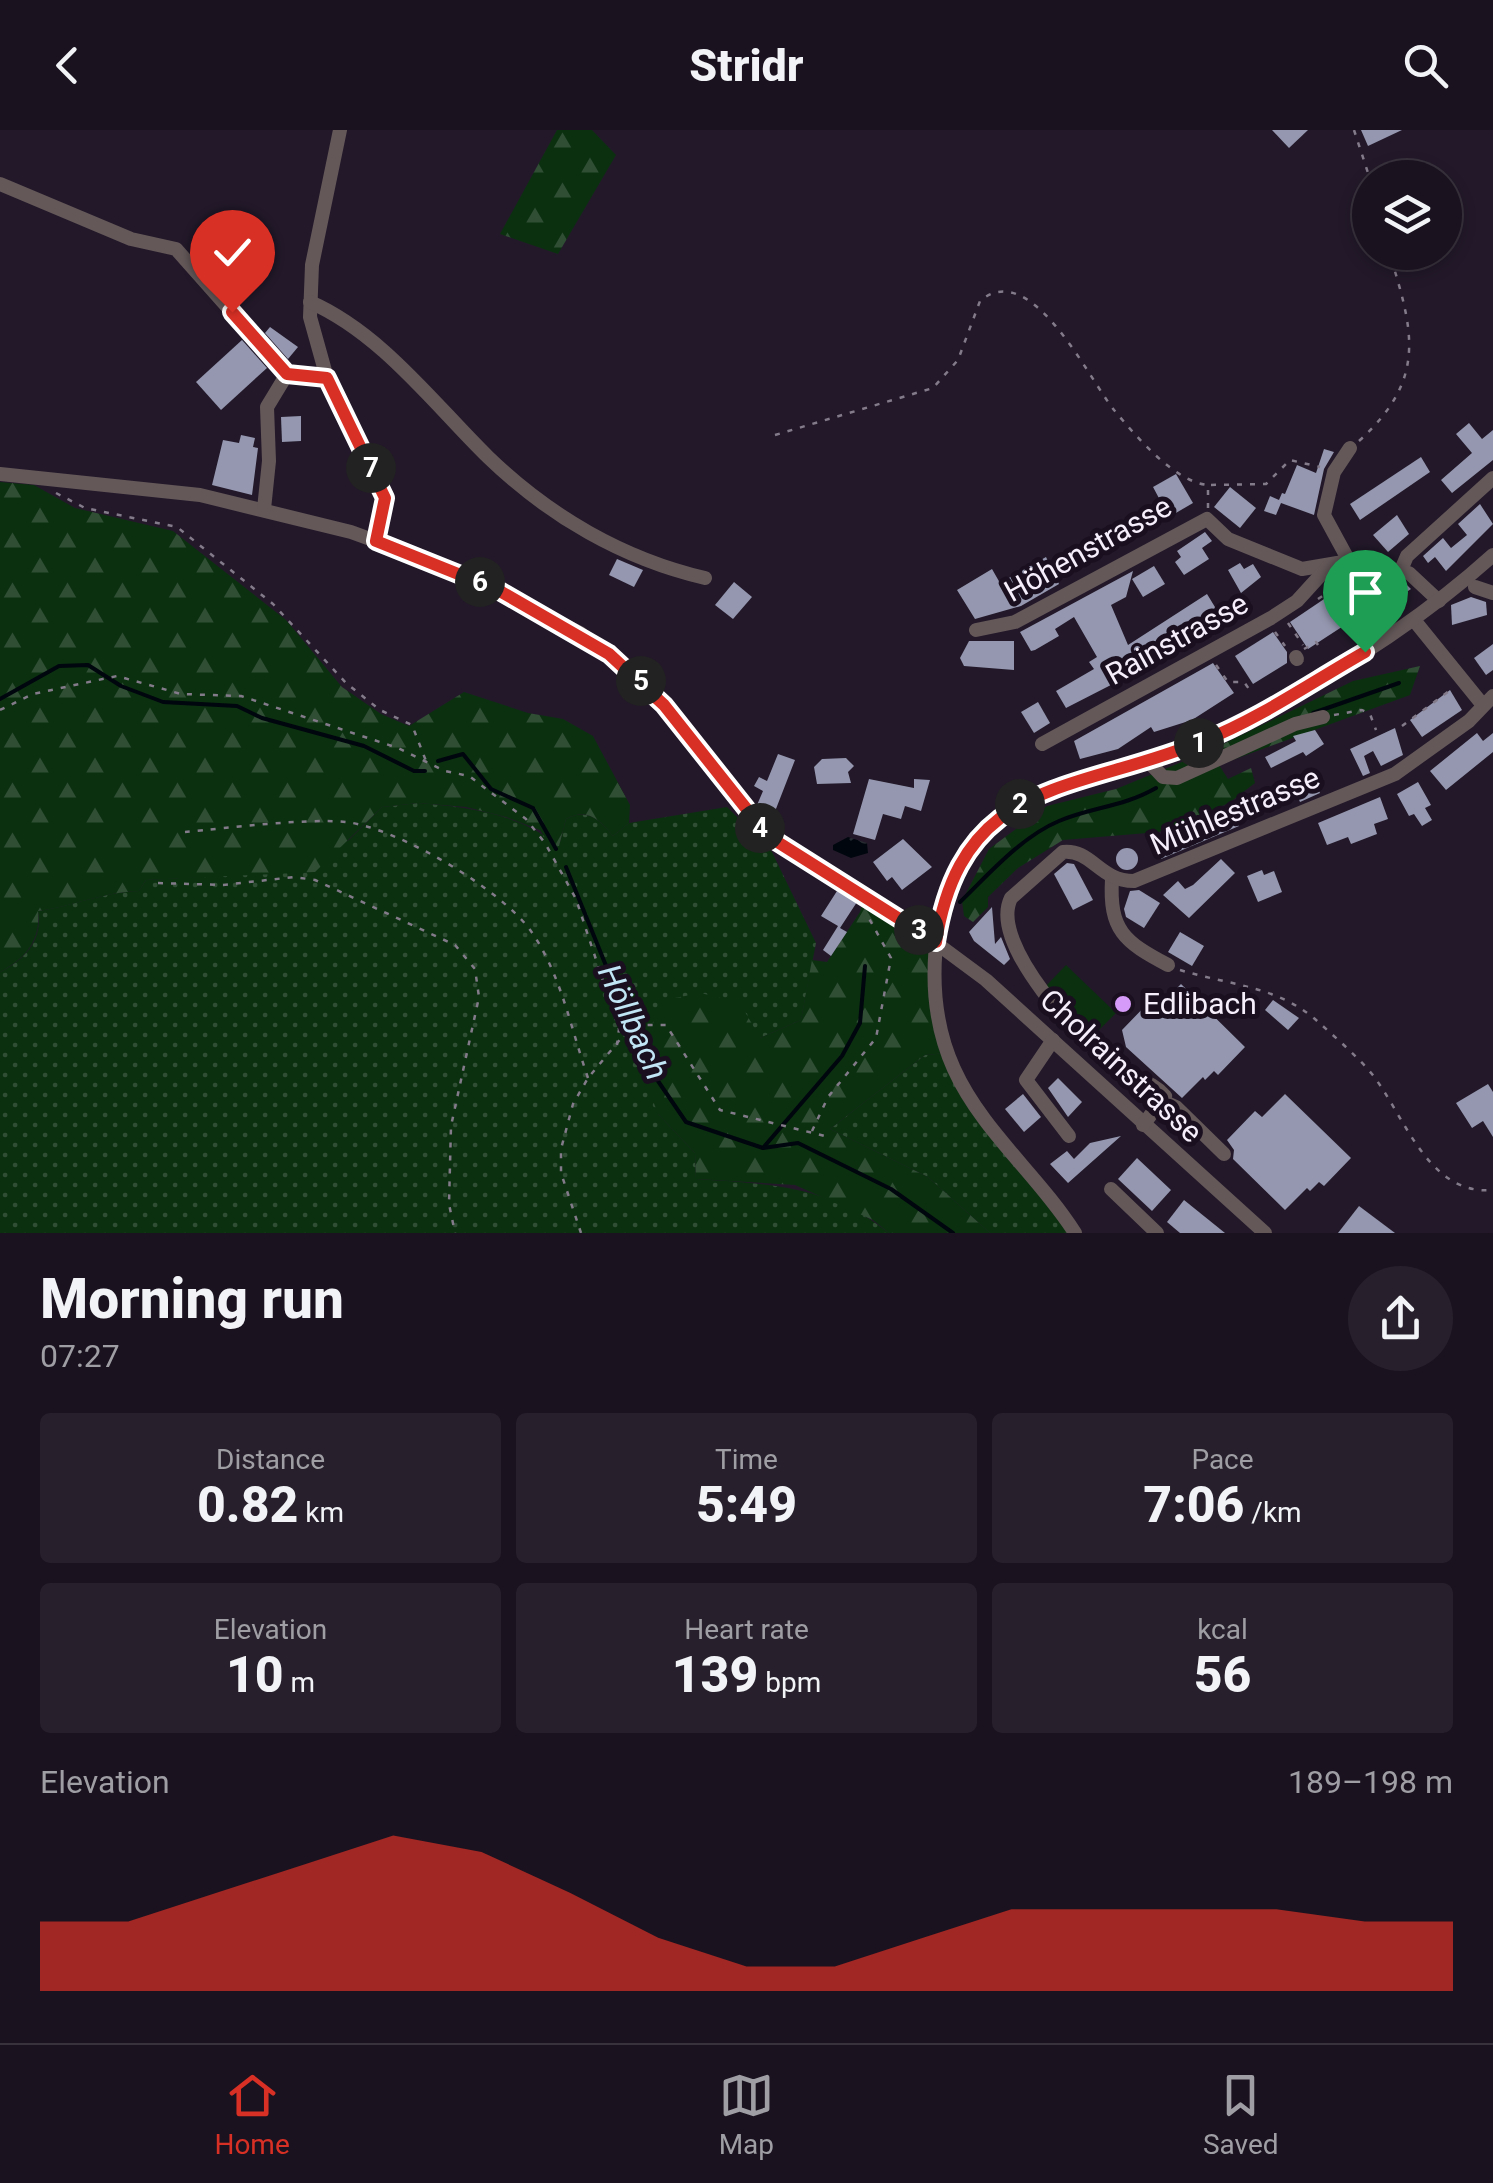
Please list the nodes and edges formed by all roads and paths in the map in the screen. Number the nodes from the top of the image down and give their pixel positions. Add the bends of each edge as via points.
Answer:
1 (340, 130) edge
2 (1354, 130) edge
3 (1364, 160) edge
4 (0, 184) edge
5 (1395, 270) edge
6 (310, 302) junction
7 (287, 374) junction
8 (327, 378) junction
9 (775, 436) dead end
10 (1350, 448) joint
11 (1334, 472) junction
12 (0, 474) edge
13 (35, 478) junction
14 (1493, 478) edge
15 (1208, 485) junction
16 (264, 509) junction
17 (1207, 519) junction
18 (376, 541) junction
19 (1493, 555) edge
20 (1349, 561) junction
21 (1327, 568) junction
22 (1401, 570) junction
23 (706, 578) dead end
24 (1475, 586) dead end
25 (1493, 593) edge
26 (1439, 602) junction
27 (1414, 620) junction
28 (1288, 622) dead end
29 (976, 630) dead end
30 (1318, 646) dead end
31 (1213, 661) dead end
32 (1249, 690) dead end
33 (1447, 692) dead end
34 (1488, 700) edge
35 (0, 710) edge
36 (1323, 717) joint
37 (1402, 726) dead end
38 (1376, 730) dead end
39 (1042, 744) dead end
40 (1148, 761) junction
41 (426, 763) junction
42 (185, 832) dead end
43 (1112, 879) junction
44 (158, 884) dead end
45 (865, 896) junction
46 (936, 942) junction
47 (1168, 966) joint
48 (1054, 1040) junction
49 (618, 1045) junction
50 (588, 1078) junction
51 (1165, 1102) junction
52 (1144, 1125) junction
53 (812, 1132) junction
54 (825, 1136) dead end
55 (1069, 1136) dead end
56 (1224, 1154) dead end
57 (1111, 1189) dead end
58 (1493, 1190) edge
59 (455, 1233) edge
60 (581, 1233) edge
61 (1075, 1233) edge
62 (1157, 1233) edge
63 (1265, 1233) edge

1 - 6 street
2 - 3 path
4 - 7 street via 132,239 176,249
5 - 10 path via 1407,308 1409,366 1388,414
6 - 8 street via 314,346
6 - 23 street via 392,360 491,460 576,525 621,552
7 - 8 street
7 - 16 street via 267,408
8 - 18 street via 385,498
9 - 15 path via 932,388 958,360 980,301 1010,292 1054,323 1115,411 1147,444 1190,480
10 - 11 street
11 - 15 path via 1290,460 1257,487
11 - 20 street via 1324,515
12 - 13 street, Cholrainstrasse
13 - 16 street, Cholrainstrasse
13 - 41 path via 85,508 176,527 273,604 346,683 412,724
14 - 22 street via 1407,556
15 - 17 path
16 - 18 street, Cholrainstrasse
17 - 21 street, Höhenstrasse via 1254,552 1302,569
17 - 29 street, Höhenstrasse via 1015,622
18 - 45 street, Cholrainstrasse via 498,590 609,654 664,705 768,836
19 - 26 street
20 - 21 street, Höhenstrasse
20 - 22 street, Höhenstrasse
21 - 39 street, Rainstrasse via 1271,618
22 - 26 street
24 - 25 street
26 - 27 street
27 - 34 street, Mühlestrasse
27 - 40 street via 1206,740
28 - 30 path via 1306,648
31 - 32 path via 1228,682 1244,682
33 - 37 path
34 - 43 street, Mühlestrasse via 1395,774 1144,879
35 - 41 path via 33,694 117,676 181,694 242,696
36 - 38 path via 1362,710
36 - 40 street via 1178,778 1162,777
40 - 46 street via 1041,793 996,820 954,872
41 - 49 path via 474,779 545,843 576,899 619,1029
42 - 50 path via 344,822 404,843 483,887 506,902 540,946
43 - 47 street via 1116,927
43 - 51 street via 1082,854 1063,852 1011,898 1008,920 1042,994 1108,1060 1150,1083
44 - 59 path via 314,880 455,945 468,958 479,997 451,1126
45 - 46 street, Cholrainstrasse
45 - 53 path via 862,907 891,958 888,986 876,1038 828,1096
46 - 48 street, Cholrainstrasse
46 - 61 street via 936,1005 954,1070
47 - 58 path via 1288,998 1368,1070 1430,1166 1463,1186
48 - 52 street, Cholrainstrasse
48 - 55 street via 1026,1080
49 - 50 path
49 - 53 path via 639,1024 666,1026 720,1110
50 - 60 path via 561,1149 561,1174
51 - 52 street
51 - 56 street
52 - 63 street, Cholrainstrasse
53 - 54 path
57 - 62 street

